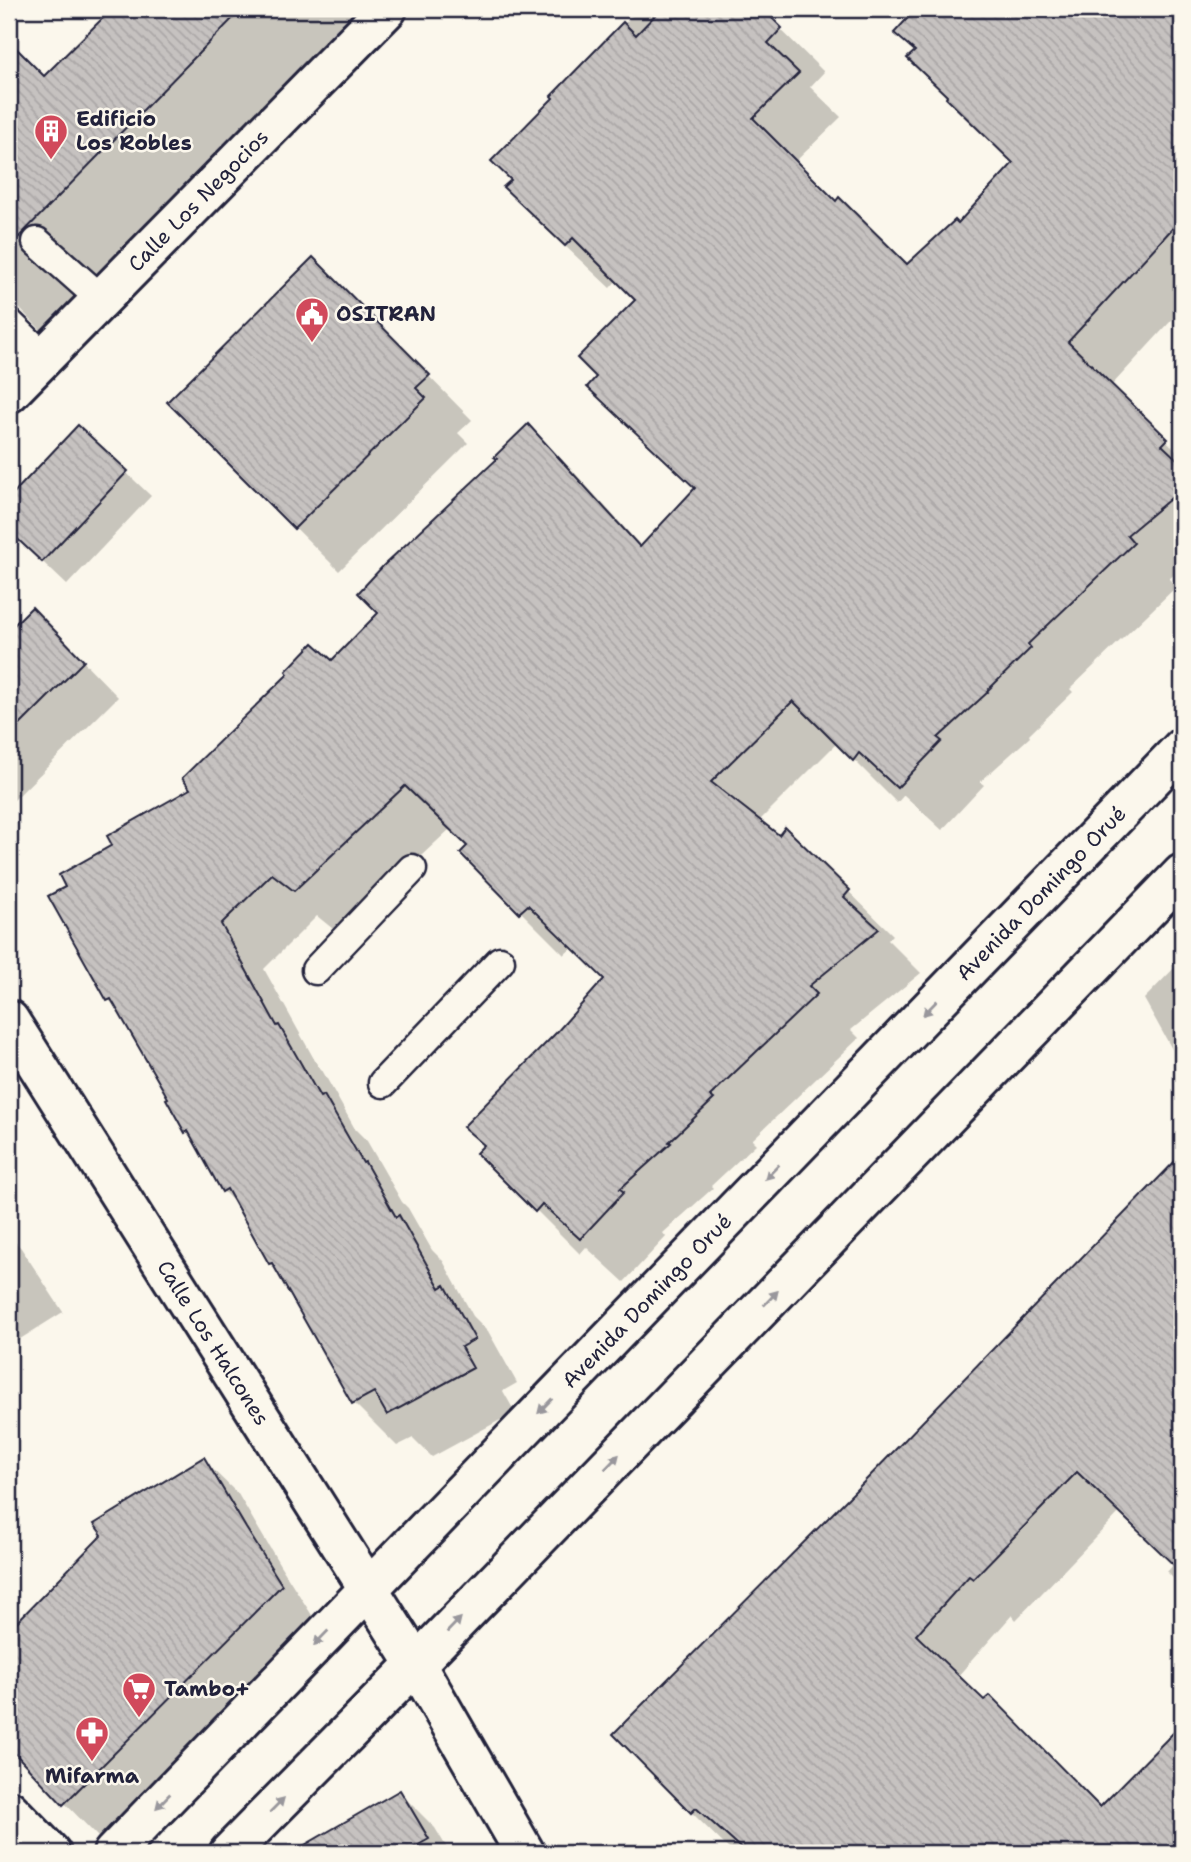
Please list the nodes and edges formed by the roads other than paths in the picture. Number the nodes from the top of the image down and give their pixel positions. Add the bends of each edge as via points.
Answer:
1 (387, 9) edge
2 (37, 242) dead end
3 (100, 299) junction
4 (9, 323) edge
5 (44, 357) junction
6 (9, 393) edge
7 (1182, 748) edge
8 (412, 869) dead end
9 (1182, 874) edge
10 (500, 961) dead end
11 (316, 970) dead end
12 (9, 1020) edge
13 (383, 1083) dead end
14 (369, 1589) junction
15 (415, 1664) junction
16 (9, 1810) edge
17 (51, 1853) edge
18 (113, 1853) edge
19 (229, 1853) edge
20 (526, 1853) edge

1 - 3 main road, Calle Los Negocios
2 - 3 lane
3 - 5 main road, Calle Los Negocios
4 - 5 lane
5 - 6 main road, Calle Los Negocios
7 -> 14 main road, Avenida Domingo Orué
8 - 11 lane
15 -> 9 main road
10 - 13 lane
12 - 14 main road, Calle Los Halcones
14 - 15 main road, Calle Los Halcones
14 -> 18 main road, Avenida Domingo Orué
19 -> 15 main road
15 - 20 main road, Calle Los Halcones
16 - 17 main road

